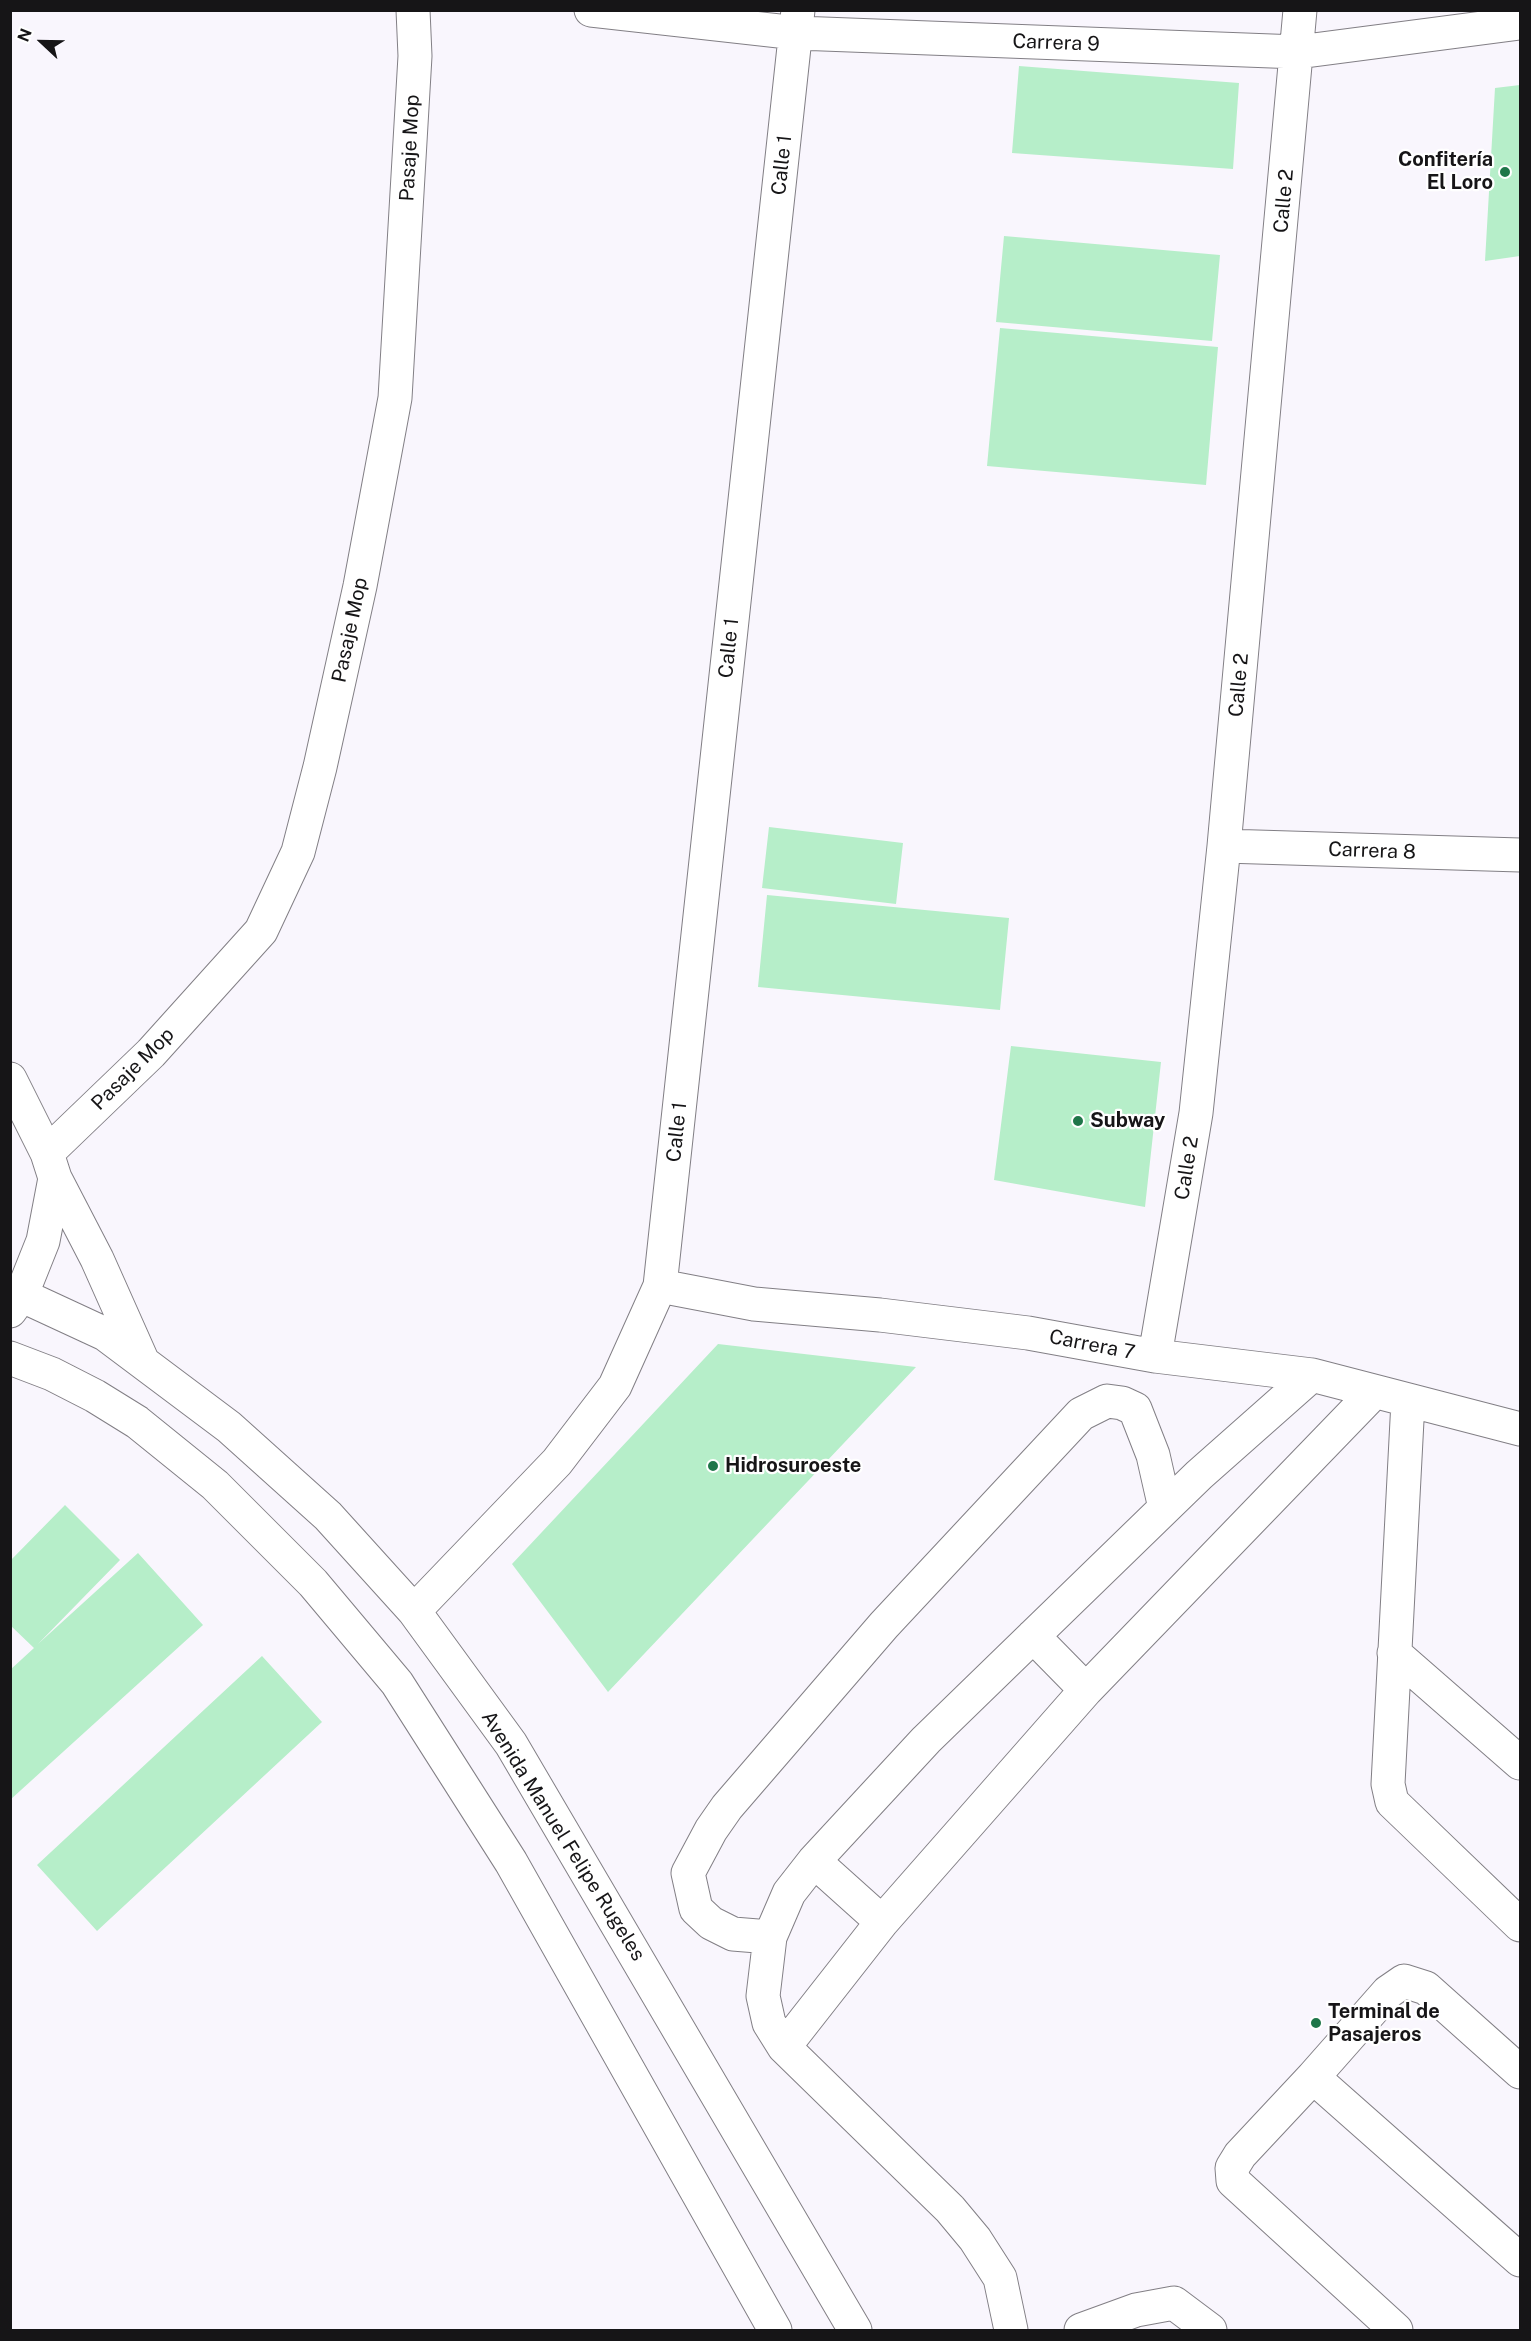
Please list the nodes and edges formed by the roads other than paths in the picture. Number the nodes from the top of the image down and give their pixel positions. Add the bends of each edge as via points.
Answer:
1 (413, 10) edge
2 (591, 10) edge
3 (1300, 10) edge
4 (798, 22) edge
5 (1521, 22) edge
6 (1298, 52) junction
7 (1224, 846) junction
8 (1521, 855) edge
9 (10, 1079) edge
10 (51, 1166) junction
11 (660, 1286) junction
12 (14, 1299) edge
13 (1155, 1356) junction
14 (10, 1358) edge
15 (142, 1360) junction
16 (1312, 1375) junction
17 (1374, 1392) junction
18 (1408, 1401) junction
19 (1521, 1429) edge
20 (1165, 1509) junction
21 (414, 1611) junction
22 (1033, 1636) junction
23 (1394, 1653) junction
24 (1086, 1690) junction
25 (1521, 1763) edge
26 (814, 1861) junction
27 (882, 1922) junction
28 (1521, 1925) edge
29 (770, 1937) junction
30 (784, 2047) junction
31 (1521, 2072) edge
32 (1313, 2077) junction
33 (1521, 2260) edge
34 (775, 2331) edge
35 (855, 2331) edge
36 (1011, 2331) edge
37 (1081, 2331) edge
38 (1210, 2331) edge
39 (1396, 2331) edge

1 - 10 street, Pasaje Mop via 415,56 395,398 360,586 298,852 261,931
2 - 4 street, Carrera 9
3 - 6 street, Calle 2
4 - 6 street, Carrera 9
4 - 11 street, Calle 1
5 - 6 street, Carrera 9
6 - 7 street, Calle 2
7 - 8 street, Carrera 8
7 - 13 street, Calle 2 via 1196,1113
9 - 10 street
10 - 12 street via 43,1241
10 - 15 street
11 - 13 street, Carrera 7 via 754,1304 1028,1333
11 - 21 street, Calle 1 via 615,1386 557,1462
12 - 15 street, Avenida Manuel Felipe Rugeles via 105,1334
13 - 16 street, Carrera 7
14 - 34 street via 52,1374 112,1406 215,1485 314,1583 397,1683 512,1862
15 - 21 street, Avenida Manuel Felipe Rugeles via 229,1427 328,1516
16 - 17 street, Carrera 7
16 - 20 street
17 - 18 street, Carrera 7
17 - 24 street
18 - 19 street, Carrera 7
18 - 23 street
20 - 22 street
20 - 29 street via 1153,1455 1135,1409 1122,1402 1107,1401 1081,1414 884,1625 727,1807 688,1873 696,1909 711,1923 734,1934
21 - 35 street, Avenida Manuel Felipe Rugeles via 511,1744
22 - 24 street
22 - 26 street via 926,1740
23 - 25 street
23 - 28 street via 1388,1784 1392,1802
24 - 27 street
26 - 27 street
26 - 29 street via 789,1893
27 - 30 street
29 - 30 street via 763,1996 769,2023
30 - 36 street via 950,2209 975,2239 1000,2278
31 - 32 street via 1426,1988 1404,1981 1388,1992
32 - 33 street
32 - 39 street via 1240,2155 1232,2168 1233,2181
37 - 38 street via 1136,2310 1174,2303

